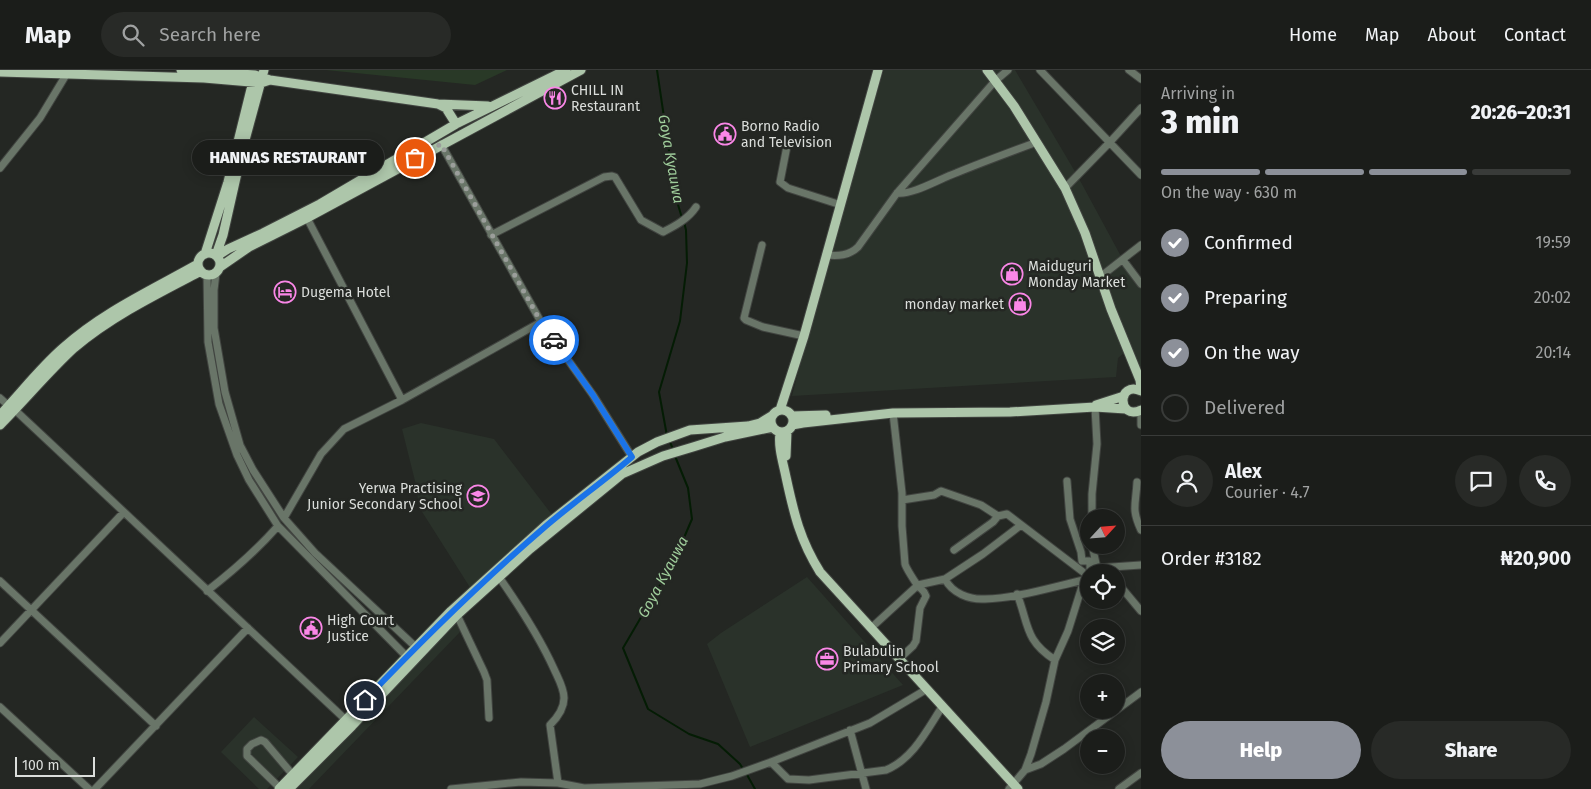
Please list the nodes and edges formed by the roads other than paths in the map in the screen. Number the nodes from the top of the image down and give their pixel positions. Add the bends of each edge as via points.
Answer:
1 (181, 70) edge
2 (566, 70) edge
3 (581, 70) edge
4 (878, 70) edge
5 (987, 70) edge
6 (1008, 70) edge
7 (1040, 70) edge
8 (1129, 70) edge
9 (0, 72) edge
10 (69, 72) edge
11 (260, 77) edge
12 (1141, 79) edge
13 (995, 81) junction
14 (438, 104) junction
15 (490, 106) junction
16 (1141, 108) edge
17 (456, 124) junction
18 (788, 141) dead end
19 (1037, 142) junction
20 (1110, 142) junction
21 (441, 144) junction
22 (0, 168) edge
23 (1141, 175) edge
24 (1065, 188) junction
25 (897, 193) junction
26 (840, 205) junction
27 (694, 210) dead end
28 (307, 218) junction
29 (223, 235) junction
30 (491, 235) junction
31 (235, 245) junction
32 (762, 245) dead end
33 (1141, 245) edge
34 (205, 254) junction
35 (826, 255) junction
36 (216, 256) junction
37 (1122, 260) junction
38 (208, 270) junction
39 (1100, 277) junction
40 (1141, 284) edge
41 (541, 322) junction
42 (804, 336) junction
43 (1141, 390) edge
44 (1124, 396) junction
45 (0, 398) edge
46 (402, 400) junction
47 (1093, 407) junction
48 (12, 408) junction
49 (1126, 409) junction
50 (1141, 411) edge
51 (893, 412) junction
52 (0, 415) edge
53 (783, 421) junction
54 (0, 426) edge
55 (1141, 426) edge
56 (632, 457) junction
57 (1067, 481) dead end
58 (1138, 482) dead end
59 (902, 500) junction
60 (1092, 509) edge
61 (123, 513) junction
62 (998, 516) junction
63 (284, 518) junction
64 (1020, 525) junction
65 (278, 526) junction
66 (1141, 530) edge
67 (954, 550) dead end
68 (1090, 564) edge
69 (1141, 565) edge
70 (1080, 567) edge
71 (1125, 567) edge
72 (498, 577) junction
73 (1080, 577) edge
74 (945, 579) junction
75 (0, 582) edge
76 (918, 585) junction
77 (207, 591) junction
78 (1125, 592) edge
79 (1017, 594) junction
80 (1080, 600) edge
81 (31, 610) junction
82 (1141, 612) edge
83 (457, 615) junction
84 (248, 628) junction
85 (871, 628) junction
86 (0, 643) edge
87 (419, 649) junction
88 (899, 659) junction
89 (410, 660) junction
90 (1054, 660) junction
91 (927, 689) junction
92 (1141, 692) edge
93 (0, 707) edge
94 (942, 707) junction
95 (489, 718) dead end
96 (346, 720) junction
97 (156, 726) junction
98 (850, 730) junction
99 (771, 762) junction
100 (1025, 770) junction
101 (862, 773) junction
102 (1141, 773) edge
103 (293, 775) junction
104 (558, 783) junction
105 (1014, 787) edge
106 (89, 789) edge
107 (95, 789) edge
108 (282, 789) edge
109 (451, 789) edge
110 (866, 789) edge
111 (1119, 789) edge

1 - 11 main road
2 - 15 main road
3 - 21 main road
4 - 26 main road
5 - 13 main road
6 - 13 street
7 - 20 street
8 - 12 street
9 - 10 main road
10 - 11 main road
10 - 22 street via 40,118
11 - 14 main road
11 - 29 main road
11 - 34 main road
13 - 19 main road
13 - 25 street
14 - 15 main road
14 - 17 main road via 446,108
15 - 17 main road
16 - 20 street
17 - 31 main road via 320,204
18 - 26 street via 780,182 788,188
19 - 24 main road
19 - 25 street via 917,190
20 - 23 street
20 - 24 street
21 - 28 main road
21 - 30 street
24 - 39 main road
25 - 35 street via 852,253
26 - 35 main road
27 - 30 street via 663,232 641,220 612,176 604,177
28 - 38 main road
28 - 46 street
29 - 31 main road via 229,245
29 - 36 main road
30 - 41 street
31 - 36 main road
32 - 42 street via 744,318 763,327
33 - 37 street
34 - 36 main road
34 - 38 main road via 199,259
35 - 42 main road
36 - 38 main road
37 - 39 street
37 - 40 street
38 - 48 main road via 116,308 63,348
38 - 63 street via 214,290 214,328 225,392 240,446
38 - 65 street via 208,342 219,404 236,455
39 - 43 main road
41 - 46 street
41 - 56 street
42 - 53 main road
43 - 44 main road via 1129,390
44 - 47 main road
44 - 49 main road
45 - 48 street
46 - 63 street via 344,429 321,454
47 - 49 main road
47 - 51 main road via 1010,412
47 - 60 street via 1098,444
48 - 52 main road
48 - 54 main road
48 - 61 street
49 - 50 main road
50 - 55 street
51 - 53 main road
51 - 59 street
53 - 56 main road via 690,430 657,442
53 - 72 main road via 693,446 622,474
53 - 85 main road via 779,441 781,456 802,540 810,557 832,586
56 - 87 main road via 533,537 451,611
57 - 68 street via 1070,519 1082,562 1090,561
58 - 66 street via 1134,506
59 - 62 street via 941,491 981,505
59 - 76 street via 905,564
61 - 77 street
61 - 81 street
62 - 64 street via 1007,514
62 - 67 street
63 - 87 street via 315,553
64 - 70 street
64 - 74 street
65 - 77 street via 258,549
65 - 89 street
69 - 71 street
72 - 83 main road
72 - 104 street via 533,626 561,684 564,698 557,718 550,725
73 - 79 street
74 - 76 street
74 - 79 street via 955,591 975,598
75 - 81 street
76 - 85 street
76 - 88 street via 926,596 920,608 916,641
77 - 84 street
78 - 82 street
79 - 90 street via 1027,629 1039,648
80 - 90 street
81 - 86 street
81 - 97 street
83 - 87 main road
83 - 95 street via 487,680
84 - 96 street
84 - 97 street
85 - 88 main road
87 - 89 main road
88 - 91 main road
89 - 96 main road
89 - 108 main road via 352,726
90 - 100 street via 1046,702
91 - 94 main road
91 - 98 street via 870,723
92 - 100 street via 1064,749
93 - 106 street
94 - 101 street via 918,744 895,766
94 - 105 main road
96 - 103 main road
97 - 107 street
98 - 99 street
98 - 101 street
99 - 101 street via 788,779 809,780
99 - 104 street via 700,784 584,788
100 - 105 street
101 - 110 street
102 - 111 street
103 - 108 main road
103 - 108 street via 265,742 261,740 247,749 247,756
104 - 109 street via 521,782

